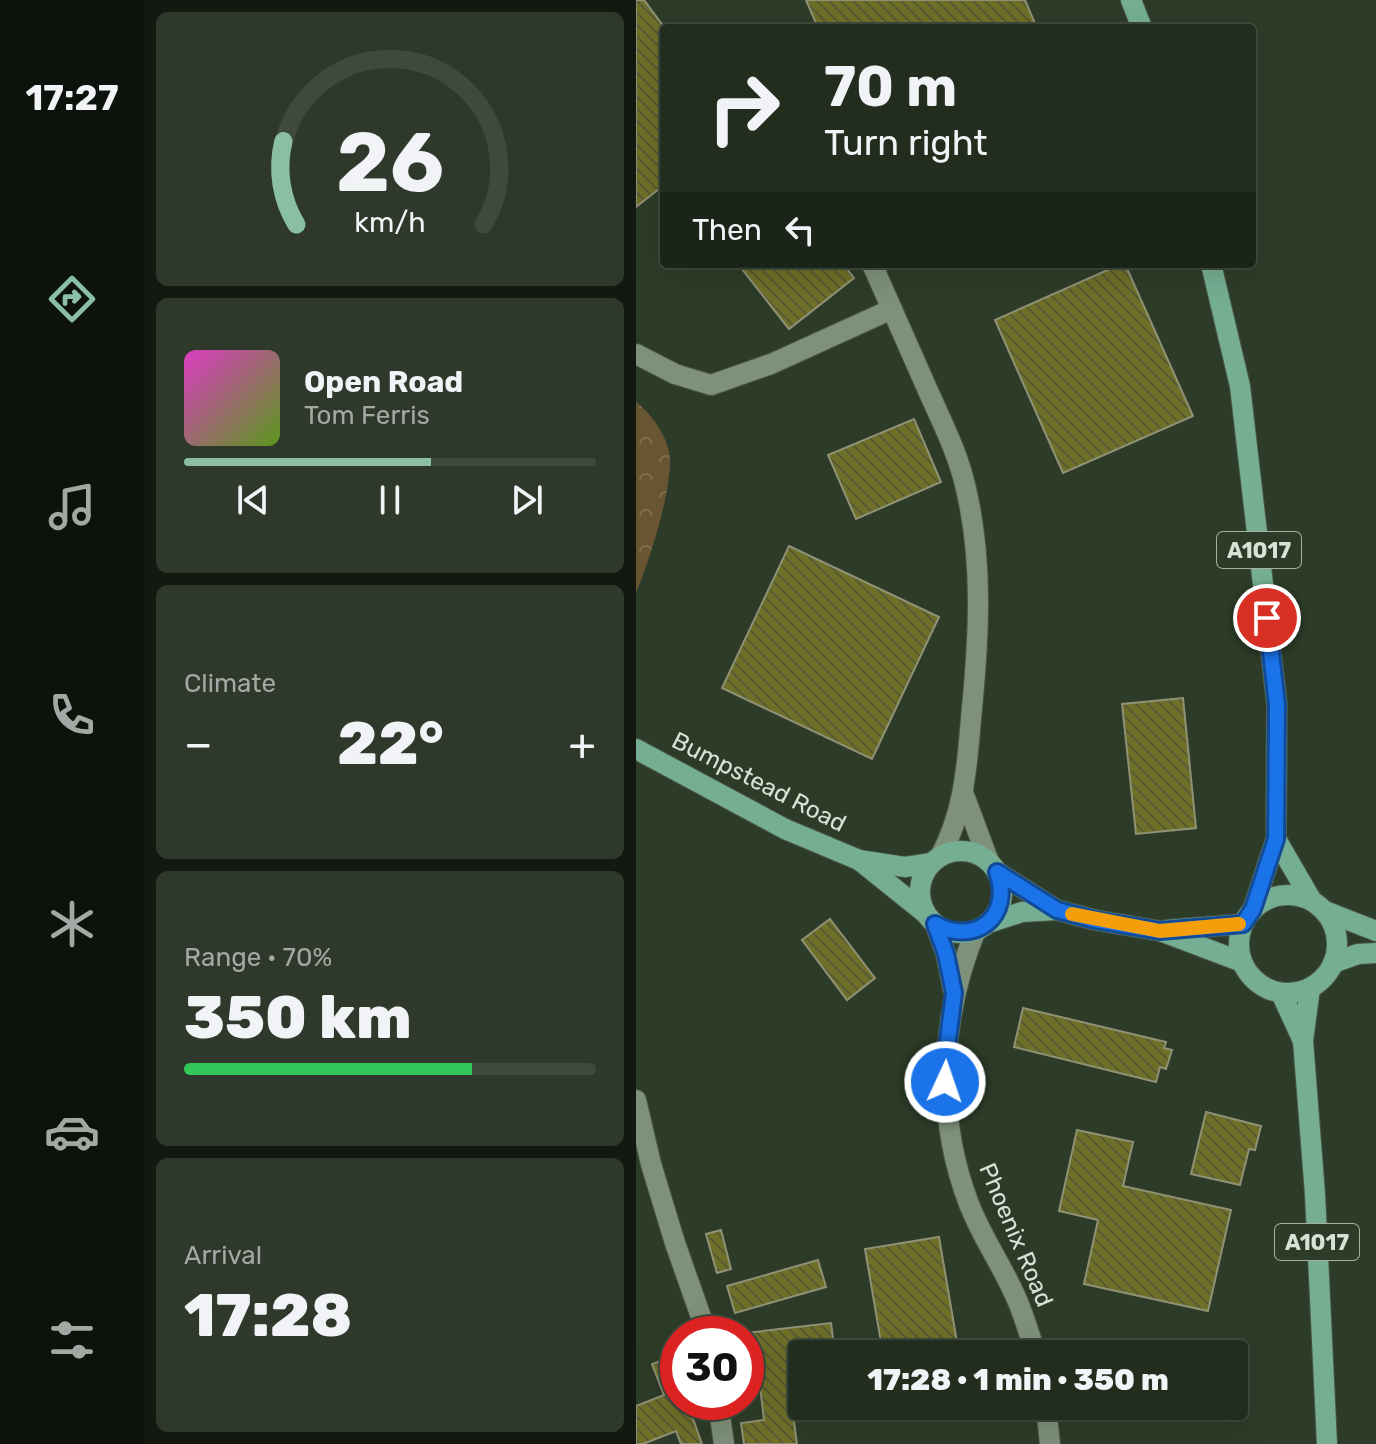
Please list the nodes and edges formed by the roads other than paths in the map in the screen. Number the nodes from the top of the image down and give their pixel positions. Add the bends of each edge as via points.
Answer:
1 (1131, 0) edge
2 (1140, 24) edge
3 (874, 268) edge
4 (1212, 268) edge
5 (892, 309) junction
6 (636, 354) edge
7 (636, 749) edge
8 (964, 795) junction
9 (1276, 839) junction
10 (936, 859) junction
11 (859, 860) junction
12 (993, 867) junction
13 (1318, 906) junction
14 (1057, 910) junction
15 (1248, 916) junction
16 (930, 918) junction
17 (982, 926) junction
18 (1160, 931) junction
19 (1376, 931) edge
20 (1376, 953) edge
21 (1242, 962) junction
22 (1333, 963) junction
23 (1310, 988) junction
24 (954, 993) junction
25 (1281, 993) junction
26 (1303, 1041) junction
27 (636, 1100) edge
28 (701, 1316) edge
29 (1031, 1340) edge
30 (721, 1420) edge
31 (1047, 1420) edge
32 (724, 1444) edge
33 (1050, 1444) edge
34 (1327, 1444) edge

1 - 2 main road
3 - 5 street
4 - 9 main road, A1017 via 1240,386 1277,705
5 - 6 street via 711,385
5 - 8 street via 951,443 972,526 978,646
7 - 11 main road, Bumpstead Road via 785,829
8 - 10 street via 953,833
8 - 12 street
9 - 13 main road
9 - 15 main road, A1017
10 - 11 main road, Bumpstead Road via 905,867
10 - 12 main road via 965,851
10 - 16 main road via 920,884 920,899
11 - 16 main road, Bumpstead Road
12 - 14 main road
12 - 17 main road via 1001,898
13 - 15 main road via 1295,895 1278,895
13 - 19 main road
13 - 22 main road via 1335,929
14 - 17 main road via 1022,912
14 - 18 main road
15 - 18 main road
15 - 21 main road via 1239,940
16 - 17 main road via 947,931 962,933
16 - 24 street, Phoenix Road via 946,954
17 - 24 street, Phoenix Road
18 - 21 main road
20 - 22 main road
21 - 25 main road via 1251,977
22 - 23 main road
23 - 25 main road
23 - 26 main road, A1017
24 - 29 street, Phoenix Road via 946,1068 951,1143 969,1204
25 - 26 main road, A1017
26 - 34 main road, A1017
27 - 28 street
30 - 32 street
31 - 33 street

